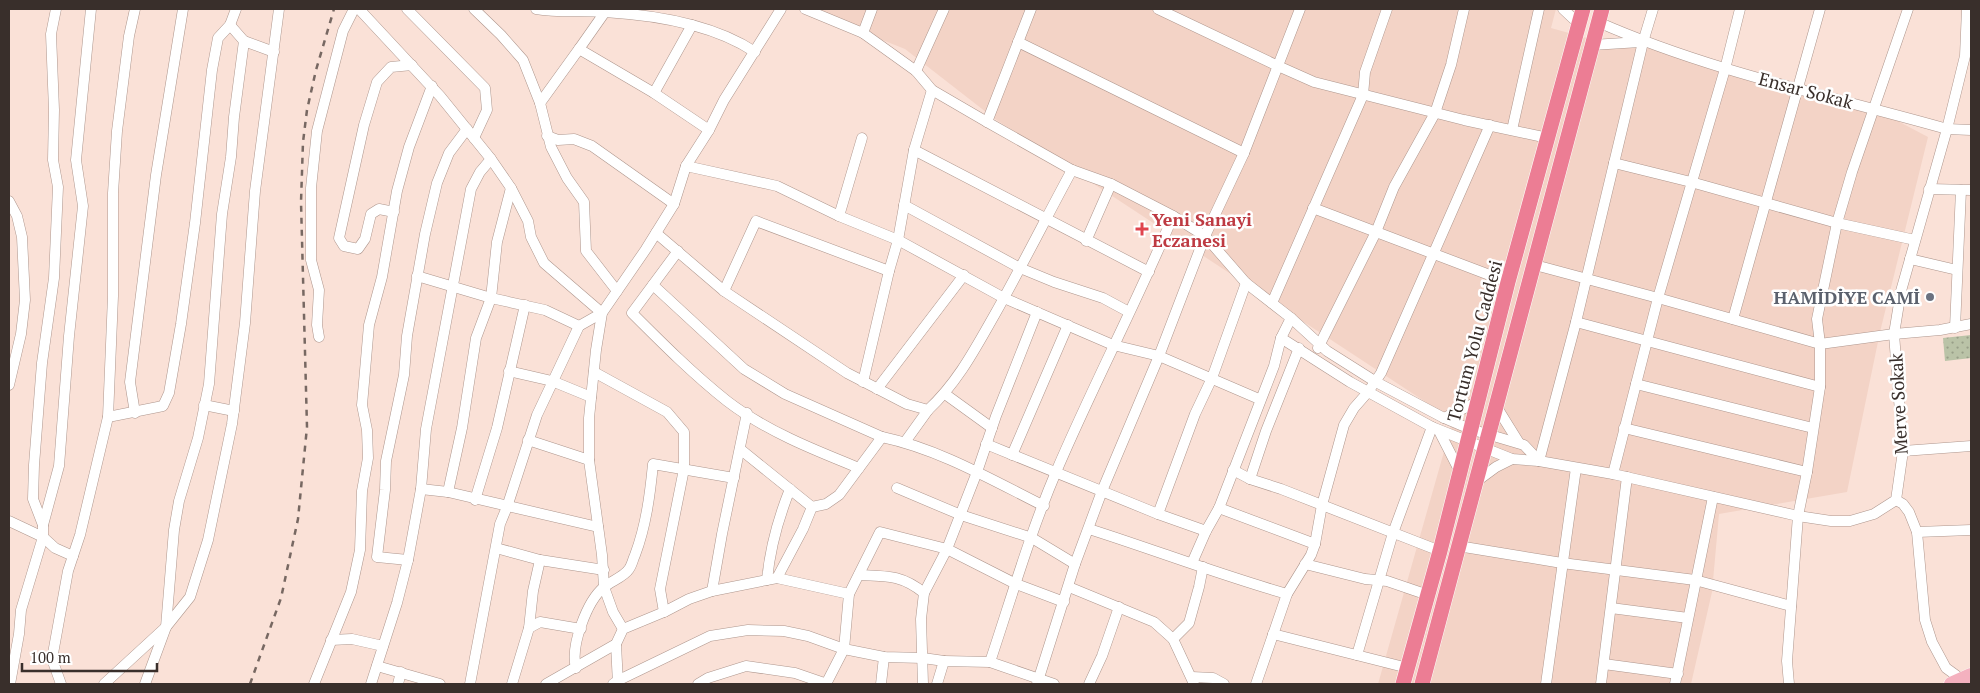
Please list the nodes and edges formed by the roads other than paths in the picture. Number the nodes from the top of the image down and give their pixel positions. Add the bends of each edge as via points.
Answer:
1 (56, 9) edge
2 (91, 9) edge
3 (135, 9) edge
4 (183, 9) edge
5 (236, 9) edge
6 (280, 9) edge
7 (354, 9) edge
8 (360, 9) edge
9 (407, 9) edge
10 (474, 9) edge
11 (536, 9) edge
12 (781, 9) edge
13 (805, 9) edge
14 (872, 9) edge
15 (944, 9) edge
16 (1031, 9) edge
17 (1158, 9) edge
18 (1300, 9) edge
19 (1387, 9) edge
20 (1464, 9) edge
21 (1539, 9) edge
22 (1563, 9) edge
23 (1583, 9) edge
24 (1653, 9) edge
25 (1740, 9) edge
26 (1820, 9) edge
27 (1908, 9) edge
28 (1967, 9) edge
29 (605, 12) junction
30 (1600, 16) edge
31 (1579, 24) junction
32 (230, 25) junction
33 (692, 26) junction
34 (863, 33) junction
35 (244, 41) junction
36 (1018, 42) junction
37 (1643, 42) junction
38 (1592, 46) junction
39 (579, 49) junction
40 (274, 52) junction
41 (755, 52) junction
42 (1968, 56) edge
43 (412, 65) junction
44 (1278, 66) junction
45 (1725, 68) junction
46 (916, 71) junction
47 (432, 86) junction
48 (1798, 88) junction
49 (932, 90) junction
50 (654, 94) junction
51 (1363, 95) junction
52 (540, 103) junction
53 (1873, 108) junction
54 (1435, 113) junction
55 (987, 122) junction
56 (1490, 125) junction
57 (467, 129) junction
58 (1947, 129) junction
59 (709, 130) junction
60 (1512, 130) junction
61 (1971, 130) edge
62 (547, 136) junction
63 (474, 138) junction
64 (862, 138) dead end
65 (1548, 138) junction
66 (914, 150) junction
67 (1244, 153) junction
68 (491, 158) junction
69 (1614, 162) junction
70 (686, 166) junction
71 (1072, 170) junction
72 (1691, 182) junction
73 (1111, 184) junction
74 (511, 188) junction
75 (1929, 189) junction
76 (1966, 190) edge
77 (9, 201) edge
78 (1765, 203) junction
79 (674, 204) junction
80 (904, 205) junction
81 (1313, 208) junction
82 (394, 212) junction
83 (839, 216) junction
84 (1173, 216) junction
85 (1046, 218) junction
86 (1837, 223) junction
87 (1376, 232) junction
88 (656, 233) junction
89 (1205, 236) junction
90 (898, 240) junction
91 (1915, 240) junction
92 (1086, 241) junction
93 (678, 251) junction
94 (1433, 254) junction
95 (1910, 259) junction
96 (1535, 265) junction
97 (1020, 268) junction
98 (1957, 270) junction
99 (889, 271) junction
100 (1149, 272) junction
101 (964, 275) junction
102 (417, 276) junction
103 (1586, 279) junction
104 (1508, 282) junction
105 (1246, 283) junction
106 (653, 285) junction
107 (454, 287) junction
108 (618, 291) junction
109 (724, 291) junction
110 (491, 298) junction
111 (1004, 298) junction
112 (1658, 298) junction
113 (1272, 303) junction
114 (525, 305) junction
115 (1037, 312) junction
116 (1129, 312) junction
117 (602, 313) junction
118 (1291, 318) junction
119 (1733, 319) junction
120 (1576, 322) junction
121 (1971, 324) edge
122 (579, 326) junction
123 (1068, 326) junction
124 (1955, 328) junction
125 (1894, 334) junction
126 (319, 337) dead end
127 (1281, 338) junction
128 (1647, 340) junction
129 (1113, 344) junction
130 (1320, 344) junction
131 (1820, 344) junction
132 (1299, 348) junction
133 (1159, 356) junction
134 (1313, 357) junction
135 (509, 371) junction
136 (594, 372) junction
137 (1212, 378) junction
138 (552, 381) junction
139 (864, 382) junction
140 (1376, 382) junction
141 (1636, 384) junction
142 (9, 385) edge
143 (1820, 387) junction
144 (877, 389) junction
145 (1368, 392) junction
146 (945, 394) junction
147 (592, 397) junction
148 (1260, 399) junction
149 (1477, 402) junction
150 (204, 406) junction
151 (1496, 406) junction
152 (928, 410) junction
153 (234, 411) junction
154 (134, 413) junction
155 (747, 413) junction
156 (108, 417) junction
157 (1444, 418) junction
158 (992, 428) junction
159 (1624, 428) junction
160 (1813, 428) junction
161 (1436, 429) junction
162 (1488, 433) junction
163 (1468, 436) junction
164 (882, 437) junction
165 (528, 440) junction
166 (905, 442) junction
167 (1519, 443) junction
168 (986, 444) junction
169 (1971, 446) edge
170 (740, 449) junction
171 (1485, 449) junction
172 (1902, 451) junction
173 (1012, 455) junction
174 (1512, 459) junction
175 (589, 460) junction
176 (1539, 462) junction
177 (860, 468) junction
178 (1576, 468) junction
179 (684, 469) junction
180 (1233, 470) junction
181 (1459, 470) junction
182 (977, 472) junction
183 (1807, 472) junction
184 (1056, 474) junction
185 (1613, 474) junction
186 (1626, 477) junction
187 (734, 478) junction
188 (1250, 479) junction
189 (1477, 481) junction
190 (897, 488) dead end
191 (421, 489) junction
192 (790, 489) junction
193 (1102, 491) junction
194 (448, 492) junction
195 (1713, 497) junction
196 (475, 500) junction
197 (1896, 500) junction
198 (1322, 505) junction
199 (1044, 506) junction
200 (507, 507) junction
201 (812, 507) junction
202 (1219, 508) junction
203 (961, 514) junction
204 (1158, 514) junction
205 (1798, 516) junction
206 (9, 521) edge
207 (44, 525) junction
208 (598, 528) junction
209 (1088, 529) junction
210 (1206, 530) junction
211 (1971, 530) edge
212 (1917, 532) junction
213 (1393, 533) junction
214 (43, 537) junction
215 (1032, 538) junction
216 (1315, 544) junction
217 (1458, 546) junction
218 (496, 548) junction
219 (947, 549) junction
220 (1440, 551) junction
221 (73, 556) junction
222 (408, 560) junction
223 (540, 560) junction
224 (1192, 563) junction
225 (1562, 563) junction
226 (1075, 564) junction
227 (1305, 564) junction
228 (1202, 567) junction
229 (1616, 569) junction
230 (604, 570) junction
231 (859, 575) junction
232 (772, 579) junction
233 (1378, 580) junction
234 (1695, 580) junction
235 (1016, 584) junction
236 (604, 587) junction
237 (1069, 587) junction
238 (712, 591) junction
239 (924, 593) junction
240 (850, 594) junction
241 (1287, 594) junction
242 (1428, 595) junction
243 (1064, 602) junction
244 (1791, 606) junction
245 (1119, 607) junction
246 (1611, 608) junction
247 (664, 612) junction
248 (1688, 618) junction
249 (166, 627) junction
250 (529, 628) junction
251 (581, 629) junction
252 (623, 629) junction
253 (1273, 634) junction
254 (1173, 639) junction
255 (331, 640) junction
256 (616, 644) junction
257 (383, 646) junction
258 (844, 649) junction
259 (1357, 656) junction
260 (884, 657) junction
261 (923, 658) junction
262 (944, 661) junction
263 (990, 662) junction
264 (1604, 664) junction
265 (377, 666) junction
266 (576, 668) junction
267 (1408, 668) junction
268 (401, 672) junction
269 (1678, 674) junction
270 (1193, 680) edge
271 (1963, 681) edge
272 (1038, 682) edge
273 (617, 683) edge
274 (10, 684) edge
275 (61, 684) edge
276 (104, 684) edge
277 (145, 684) edge
278 (314, 684) edge
279 (371, 684) edge
280 (398, 684) edge
281 (440, 684) edge
282 (470, 684) edge
283 (512, 684) edge
284 (546, 684) edge
285 (698, 684) edge
286 (826, 684) edge
287 (881, 684) edge
288 (923, 684) edge
289 (937, 684) edge
290 (1054, 684) edge
291 (1089, 684) edge
292 (1224, 684) edge
293 (1256, 684) edge
294 (1403, 684) edge
295 (1422, 684) edge
296 (1546, 684) edge
297 (1601, 684) edge
298 (1675, 684) edge
299 (1789, 684) edge

1 - 207 street via 51,34 53,160 58,187 54,278 42,363 34,465 34,499
2 - 207 street via 76,160 83,206 59,466
3 - 156 street via 117,131
4 - 154 street via 156,175 130,382
5 - 32 street
6 - 40 street
7 - 126 street via 343,31 317,131 311,188 311,260 319,290
8 - 43 street
9 - 63 street via 485,88 487,110
10 - 52 street via 523,60
11 - 29 street
12 - 41 street
13 - 34 street
14 - 34 street
15 - 46 street
16 - 36 street
17 - 44 street
18 - 44 street
19 - 51 street via 1365,72
20 - 54 street via 1451,65
21 - 60 street
22 - 31 street
23 - 31 highway, Tortum Yolu Caddesi
24 - 37 street
25 - 45 street
26 - 48 street
27 - 53 street
28 - 42 street, Merve Sokak
29 - 33 street
29 - 39 street
30 - 37 street, Ensar Sokak
30 - 38 highway
31 - 65 highway, Tortum Yolu Caddesi
32 - 35 street
32 - 154 street via 218,38 212,70 196,223 169,393 163,406
33 - 41 street via 738,41
33 - 50 street
34 - 46 street
35 - 40 street
35 - 150 street via 222,214 210,376
36 - 55 street
36 - 67 street
37 - 38 street
37 - 45 street, Ensar Sokak
37 - 69 street
38 - 96 highway
39 - 50 street
39 - 52 street
40 - 153 street via 255,191 245,323
41 - 59 street
42 - 58 street, Merve Sokak
43 - 47 street
43 - 82 street via 392,67 377,82 339,238 344,246 358,249 366,239 371,214 379,209
44 - 51 street via 1314,82
44 - 67 street
45 - 48 street, Ensar Sokak
45 - 72 street
46 - 49 street
47 - 57 street
47 - 82 street via 409,147
48 - 53 street, Ensar Sokak
48 - 78 street
49 - 55 street
49 - 66 street
50 - 59 street
51 - 54 street
51 - 81 street
52 - 62 street
53 - 58 street, Ensar Sokak
53 - 86 street
54 - 56 street
54 - 87 street via 1394,187
55 - 71 street
56 - 60 street
56 - 94 street
57 - 63 street
57 - 102 street via 449,153 437,183
58 - 61 street, Ensar Sokak
58 - 75 street, Merve Sokak
59 - 70 street
60 - 65 street
62 - 79 street via 558,140 574,139 592,146
62 - 108 street via 567,178 584,202 586,251
63 - 68 street
64 - 83 street
65 - 104 highway, Tortum Yolu Caddesi
66 - 80 street
66 - 85 street
67 - 89 street
68 - 74 street
68 - 107 street via 471,189
69 - 72 street
69 - 103 street
70 - 79 street
70 - 83 street via 777,186
71 - 73 street
71 - 85 street
72 - 78 street
72 - 112 street
73 - 84 street
73 - 92 street
74 - 110 street via 497,242
74 - 117 street via 544,264
75 - 76 street
75 - 91 street, Merve Sokak
76 - 98 street
77 - 142 street via 22,237 25,300
78 - 86 street
78 - 119 street
79 - 88 street
80 - 90 street
80 - 97 street
81 - 87 street
81 - 113 street
82 - 255 street via 369,325 362,405 368,458 361,505 360,550 351,592
83 - 90 street
84 - 89 street
84 - 100 street
85 - 92 street
85 - 97 street
86 - 91 street
86 - 131 street via 1817,319
87 - 94 street
87 - 130 street
88 - 93 street
88 - 108 street
89 - 105 street
89 - 133 street
90 - 99 street
90 - 101 street
91 - 95 street, Merve Sokak
92 - 100 street
93 - 106 street
93 - 109 street
94 - 104 street
94 - 140 street
95 - 98 street
95 - 125 street, Merve Sokak
96 - 103 street
96 - 151 highway
97 - 111 street
97 - 116 street via 1103,298
98 - 124 street
99 - 109 street via 756,221
99 - 139 street
100 - 116 street
101 - 111 street
101 - 144 street
102 - 107 street
102 - 222 street via 404,375 386,461 378,546 378,557
103 - 112 street
103 - 120 street
104 - 149 highway, Tortum Yolu Caddesi
105 - 113 street
105 - 137 street
106 - 155 street via 632,313 676,357 728,402
106 - 164 street via 744,369 785,394
107 - 110 street
107 - 191 street via 426,429
108 - 117 street
109 - 139 street via 847,374
110 - 114 street
110 - 194 street via 476,338
111 - 115 street
111 - 146 street via 962,372
112 - 119 street
112 - 128 street
113 - 118 street
114 - 122 street via 545,310
114 - 135 street
115 - 123 street
115 - 158 street
116 - 129 street
117 - 122 street
117 - 136 street
118 - 127 street
118 - 130 street
119 - 131 street
120 - 128 street
120 - 176 street
121 - 124 street
122 - 138 street
123 - 129 street
123 - 173 street
124 - 125 street
125 - 131 street
125 - 172 street, Merve Sokak
127 - 132 street
127 - 148 street
128 - 141 street
128 - 143 street
129 - 133 street
129 - 184 street
130 - 134 street
130 - 140 street
131 - 143 street
132 - 134 street
132 - 188 street
133 - 137 street
133 - 193 street
134 - 145 street
135 - 138 street
135 - 196 street via 497,428
136 - 147 street
136 - 179 street via 667,412 684,432
137 - 148 street
137 - 204 street via 1195,414
138 - 147 street
138 - 165 street
139 - 144 street
140 - 145 street
140 - 157 street
141 - 159 street
141 - 160 street
143 - 160 street
144 - 152 street
145 - 161 street
145 - 198 street via 1344,424
146 - 152 street
146 - 158 street
147 - 175 street
148 - 180 street
149 - 157 street
149 - 163 highway, Tortum Yolu Caddesi
150 - 153 street
150 - 249 street via 174,530
151 - 162 highway
151 - 167 street
152 - 166 street
153 - 249 street via 208,540 190,597
154 - 156 street
155 - 170 street
155 - 177 street via 817,451
156 - 221 street
157 - 163 street
158 - 168 street
159 - 183 street
159 - 185 street
160 - 183 street
161 - 163 street
161 - 181 street
161 - 213 street
162 - 163 street
162 - 167 street
162 - 171 highway
163 - 171 street
163 - 181 highway, Tortum Yolu Caddesi
164 - 166 street
164 - 177 street
165 - 175 street
165 - 200 street
166 - 182 street
167 - 176 street
168 - 173 street
168 - 182 street
169 - 172 street
170 - 187 street
170 - 192 street
171 - 174 street
171 - 189 highway
172 - 197 street, Merve Sokak
173 - 184 street
174 - 176 street
174 - 189 street
175 - 208 street
176 - 178 street
177 - 201 street via 839,495 826,504
178 - 185 street
178 - 225 street
179 - 187 street
179 - 236 street via 653,464 641,539 629,570
179 - 247 street via 660,589
180 - 188 street
180 - 202 street
181 - 220 highway, Tortum Yolu Caddesi
182 - 199 street
182 - 203 street
183 - 205 street
184 - 193 street
184 - 199 street
185 - 186 street
186 - 195 street
186 - 229 street
187 - 238 street
188 - 198 street
189 - 217 highway
190 - 203 street
191 - 194 street
191 - 222 street
192 - 201 street
192 - 232 street via 769,556
193 - 204 street
193 - 209 street
194 - 196 street
195 - 205 street
195 - 234 street
196 - 200 street
197 - 205 street via 1874,514 1850,522
197 - 212 street via 1909,512
198 - 213 street
198 - 216 street
199 - 215 street
200 - 208 street
200 - 218 street
201 - 232 street via 803,529
202 - 210 street
202 - 216 street
203 - 215 street
203 - 219 street
204 - 210 street
205 - 244 street
206 - 214 street
207 - 214 street
208 - 230 street
209 - 224 street
209 - 226 street
210 - 224 street
211 - 212 street
212 - 271 street via 1929,634 1946,668
213 - 220 street
213 - 233 street
214 - 221 street via 55,548
214 - 274 street via 21,610 20,634
215 - 226 street
215 - 235 street
216 - 227 street
217 - 225 street
217 - 295 highway
218 - 223 street
218 - 282 street
219 - 231 street via 880,532
219 - 235 street
219 - 239 street
220 - 242 highway, Tortum Yolu Caddesi
221 - 275 street via 52,659
222 - 257 street
223 - 230 street
223 - 250 street
224 - 228 street
225 - 229 street
225 - 296 street
226 - 237 street
227 - 233 street
227 - 241 street
228 - 241 street
228 - 254 street via 1189,623
229 - 234 street
229 - 246 street
230 - 236 street
231 - 239 street via 910,581
231 - 240 street
232 - 238 street
232 - 240 street
233 - 242 street
233 - 259 street
234 - 244 street
234 - 248 street
235 - 243 street
235 - 263 street
236 - 251 street via 592,599
236 - 252 street
237 - 243 street
237 - 245 street
238 - 247 street
239 - 261 street via 921,620
240 - 258 street
241 - 253 street
242 - 267 highway, Tortum Yolu Caddesi
243 - 272 street
244 - 299 street via 1787,661
245 - 254 street via 1154,622
245 - 291 street
246 - 248 street
246 - 264 street
247 - 252 street
248 - 269 street
249 - 276 street
249 - 277 street
250 - 251 street via 540,622
250 - 283 street
251 - 266 street via 574,660
252 - 256 street
253 - 259 street
253 - 293 street
254 - 270 street
255 - 257 street via 352,639
255 - 278 street
256 - 266 street
256 - 273 street
257 - 265 street
258 - 260 street
258 - 273 street via 784,631 748,630 710,636
258 - 286 street
259 - 267 street
260 - 261 street
260 - 287 street
261 - 262 street
261 - 288 street
262 - 263 street
262 - 289 street
263 - 272 street
264 - 269 street
264 - 297 street
265 - 268 street
265 - 279 street
266 - 284 street
267 - 294 highway, Tortum Yolu Caddesi
268 - 280 street
268 - 281 street
269 - 298 street
270 - 292 street via 1213,678
272 - 290 street
285 - 286 street via 746,666 795,673

